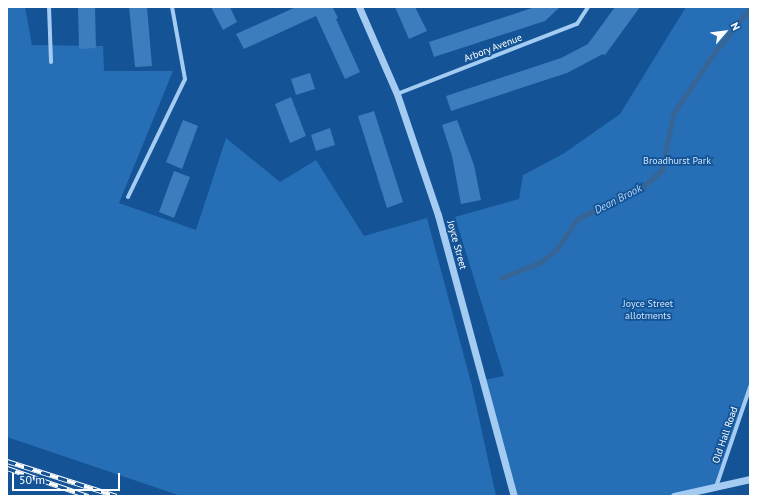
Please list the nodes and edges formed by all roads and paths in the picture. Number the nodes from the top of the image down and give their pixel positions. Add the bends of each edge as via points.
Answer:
1 (49, 7) edge
2 (172, 7) edge
3 (359, 7) edge
4 (588, 7) edge
5 (51, 62) dead end
6 (397, 94) junction
7 (128, 198) dead end
8 (750, 387) edge
9 (750, 479) edge
10 (716, 487) junction
11 (514, 496) edge
12 (674, 496) edge

1 - 5 street
2 - 7 street via 185,79
3 - 6 street, Joyce Street
4 - 6 street, Arbory Avenue via 577,24
6 - 11 street, Joyce Street via 438,215
8 - 10 street, Old Hall Road
9 - 10 street
10 - 12 street

